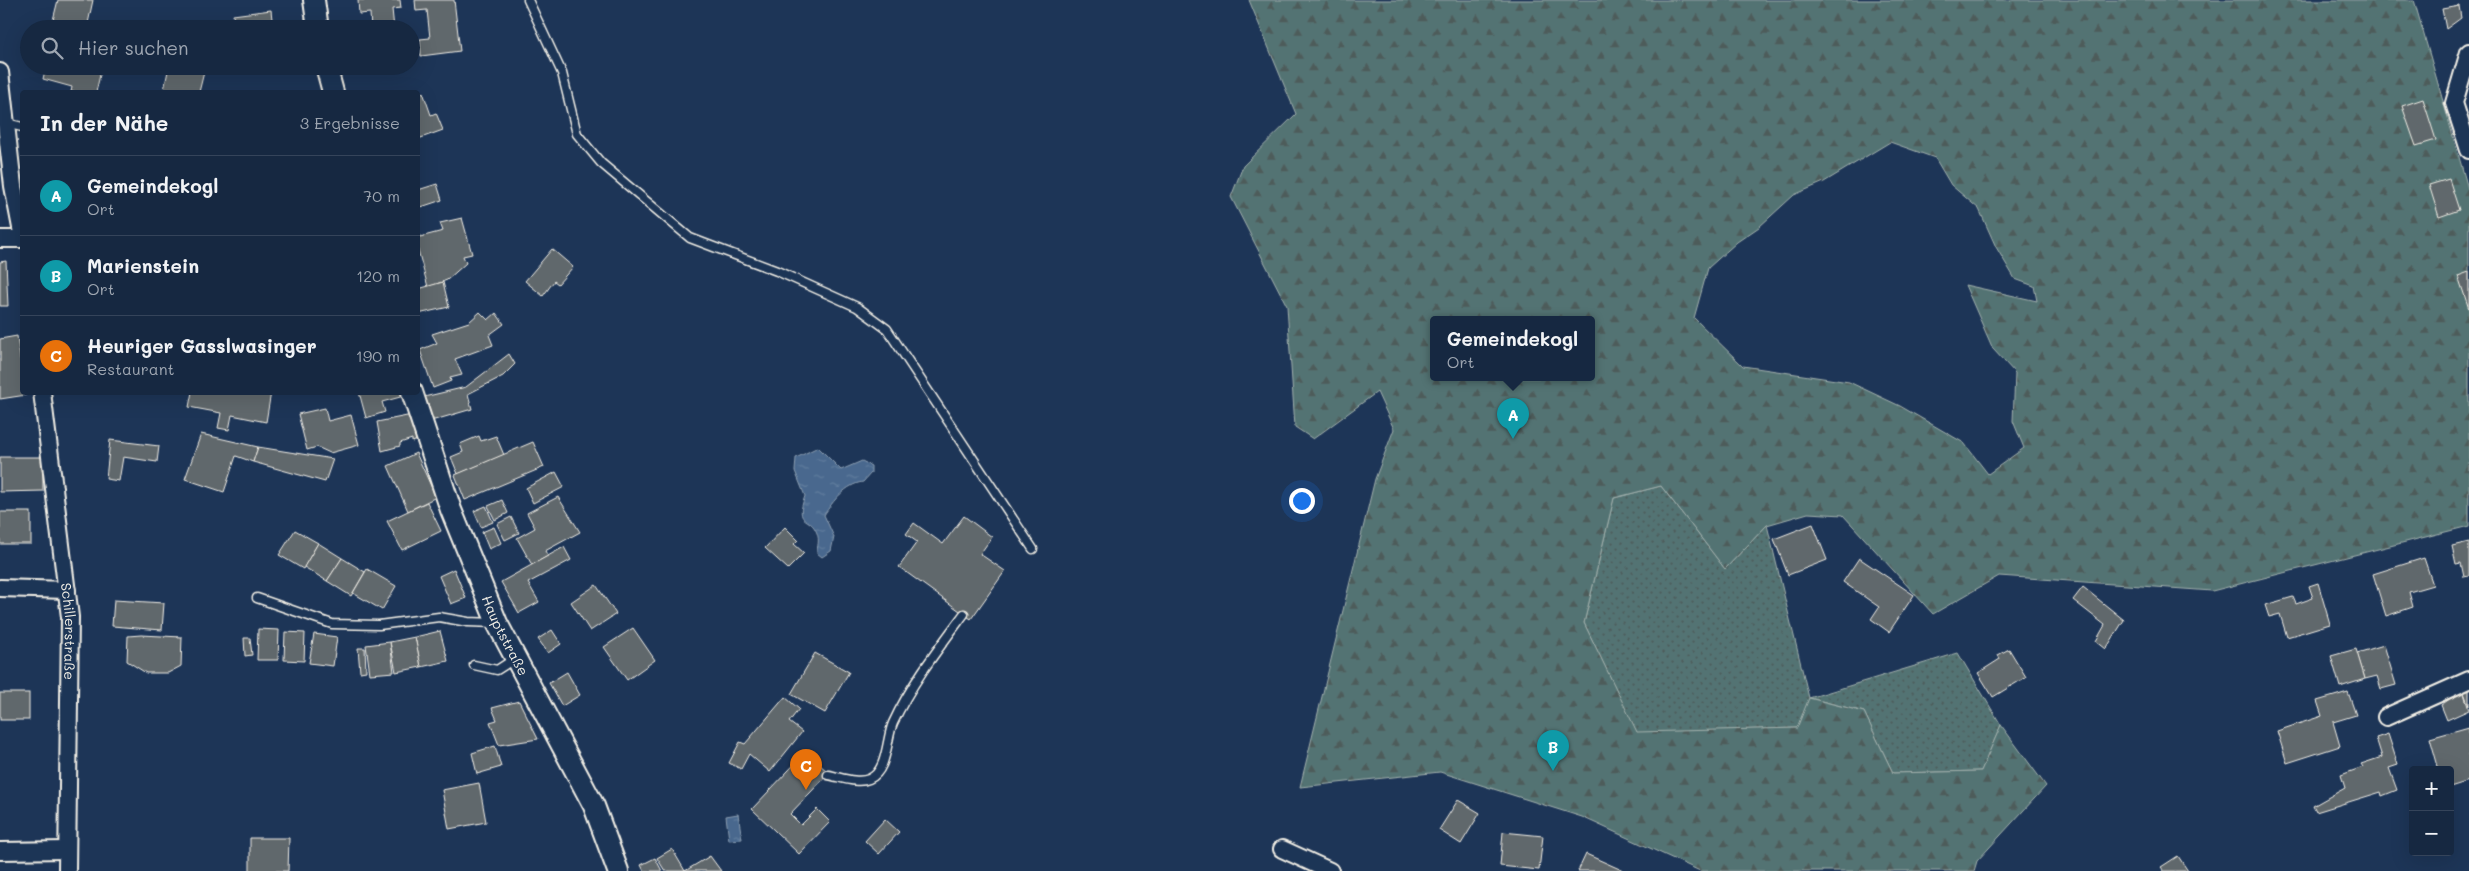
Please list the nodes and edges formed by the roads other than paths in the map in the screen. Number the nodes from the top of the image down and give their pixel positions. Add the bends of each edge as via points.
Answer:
1 (314, 0) edge
2 (528, 0) edge
3 (317, 20) edge
4 (2469, 52) edge
5 (0, 72) edge
6 (328, 75) edge
7 (332, 90) edge
8 (6, 123) junction
9 (20, 126) edge
10 (2469, 150) edge
11 (20, 223) edge
12 (0, 239) edge
13 (20, 239) edge
14 (42, 395) edge
15 (413, 395) edge
16 (1033, 548) dead end
17 (0, 588) edge
18 (67, 590) junction
19 (257, 598) dead end
20 (964, 614) dead end
21 (497, 623) junction
22 (516, 658) junction
23 (474, 665) dead end
24 (2469, 680) edge
25 (2386, 717) dead end
26 (828, 775) dead end
27 (1282, 849) dead end
28 (66, 850) junction
29 (0, 851) edge
30 (67, 871) edge
31 (618, 871) edge
32 (1330, 871) edge

1 - 3 street
2 - 16 lane via 562,73 577,134 601,163 690,238 777,271 857,307 887,329
4 - 10 street via 2454,103
5 - 8 street
6 - 7 street
8 - 9 lane
8 - 11 street
12 - 13 street
14 - 18 street, Schillerstraße
15 - 21 street, Hauptstraße via 451,510
17 - 18 street
18 - 28 street, Schillerstraße via 70,617
19 - 21 lane via 332,624 379,625 439,617
20 - 26 lane via 923,670 892,725 879,769 870,778 853,780
21 - 22 street, Hauptstraße
22 - 23 lane via 497,670
22 - 31 street, Hauptstraße via 594,806
24 - 25 street
27 - 32 street
28 - 29 street
28 - 30 street, Schillerstraße

